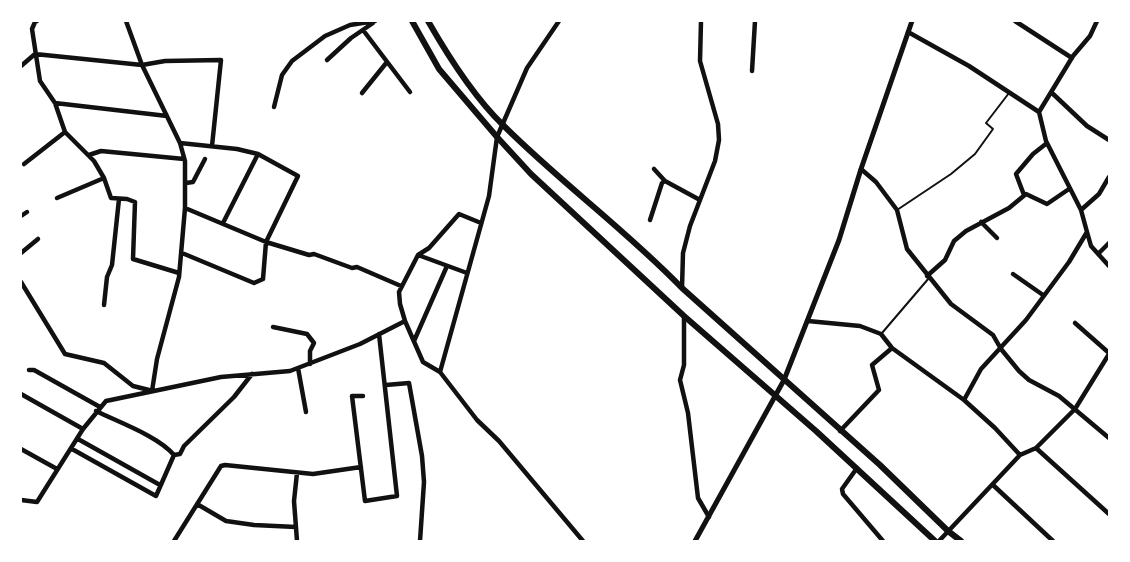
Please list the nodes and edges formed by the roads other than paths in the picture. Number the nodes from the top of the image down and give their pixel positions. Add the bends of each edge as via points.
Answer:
1 (37, 21) edge
2 (126, 21) edge
3 (375, 21) edge
4 (412, 21) edge
5 (428, 21) edge
6 (559, 21) edge
7 (701, 21) edge
8 (755, 21) edge
9 (912, 21) edge
10 (1015, 21) edge
11 (1097, 21) edge
12 (363, 30) junction
13 (908, 32) junction
14 (35, 54) junction
15 (1072, 58) junction
16 (327, 60) dead end
17 (387, 62) junction
18 (142, 65) junction
19 (21, 66) edge
20 (752, 71) dead end
21 (410, 92) dead end
22 (1052, 92) junction
23 (362, 93) dead end
24 (1009, 93) junction
25 (55, 103) junction
26 (274, 107) dead end
27 (1040, 112) junction
28 (167, 116) junction
29 (501, 124) junction
30 (65, 132) junction
31 (496, 137) junction
32 (1109, 140) edge
33 (180, 143) junction
34 (1047, 143) junction
35 (212, 146) junction
36 (258, 154) junction
37 (89, 155) junction
38 (184, 159) junction
39 (205, 159) dead end
40 (24, 164) dead end
41 (654, 169) dead end
42 (861, 169) junction
43 (1109, 177) edge
44 (104, 178) junction
45 (665, 181) junction
46 (186, 183) junction
47 (1069, 189) junction
48 (1024, 195) junction
49 (57, 198) dead end
50 (119, 199) junction
51 (700, 200) junction
52 (185, 208) junction
53 (897, 210) junction
54 (1081, 210) junction
55 (27, 212) dead end
56 (21, 216) edge
57 (650, 220) dead end
58 (981, 222) junction
59 (223, 223) junction
60 (481, 223) junction
61 (1087, 232) junction
62 (996, 238) dead end
63 (38, 239) dead end
64 (266, 242) junction
65 (1109, 243) edge
66 (21, 253) edge
67 (182, 253) junction
68 (1098, 254) junction
69 (418, 255) junction
70 (447, 266) junction
71 (1109, 266) edge
72 (179, 273) junction
73 (467, 273) junction
74 (1013, 274) dead end
75 (928, 277) junction
76 (21, 282) edge
77 (401, 286) junction
78 (682, 288) junction
79 (1043, 295) junction
80 (104, 305) dead end
81 (684, 316) junction
82 (405, 321) junction
83 (808, 321) junction
84 (1075, 323) dead end
85 (273, 327) dead end
86 (379, 334) junction
87 (881, 334) junction
88 (414, 341) junction
89 (892, 348) junction
90 (1001, 349) junction
91 (1108, 356) edge
92 (310, 364) junction
93 (298, 368) junction
94 (29, 370) dead end
95 (440, 372) junction
96 (252, 374) junction
97 (784, 380) junction
98 (386, 385) junction
99 (152, 391) junction
100 (21, 394) edge
101 (776, 395) junction
102 (363, 396) dead end
103 (964, 400) junction
104 (98, 409) junction
105 (1075, 409) junction
106 (306, 412) dead end
107 (83, 429) junction
108 (840, 431) junction
109 (1109, 438) edge
110 (78, 439) junction
111 (1036, 447) junction
112 (21, 449) edge
113 (72, 449) junction
114 (174, 455) junction
115 (1020, 455) junction
116 (361, 467) junction
117 (857, 468) junction
118 (57, 469) junction
119 (297, 473) junction
120 (993, 485) junction
121 (160, 486) junction
122 (21, 500) edge
123 (197, 504) junction
124 (1109, 514) edge
125 (709, 517) junction
126 (296, 527) junction
127 (948, 531) junction
128 (174, 541) edge
129 (297, 541) edge
130 (420, 541) edge
131 (583, 541) edge
132 (695, 541) edge
133 (883, 541) edge
134 (937, 541) edge
135 (961, 541) edge
136 (1053, 541) edge

1 - 14 street via 32,29
2 - 18 street
3 - 12 street
3 - 26 street via 350,25 325,36 292,61 282,75
4 - 31 main road via 440,69
5 - 29 main road via 451,61
6 - 29 street via 527,68
7 - 51 street via 700,61 719,140
8 - 20 street
9 - 13 street
10 - 15 street
11 - 15 street
12 - 16 street
12 - 17 street
13 - 24 street
13 - 42 street
14 - 18 street
14 - 19 street
14 - 25 street via 40,81
15 - 22 street
17 - 21 street
17 - 23 street
18 - 28 street
18 - 35 street via 221,60
22 - 27 street
22 - 32 street via 1087,126
24 - 27 street
24 - 53 lane via 986,123 993,129 975,154
25 - 28 street
25 - 30 street
27 - 34 street
28 - 33 street
29 - 31 street
29 - 78 main road
30 - 37 street
30 - 40 street
31 - 60 street via 489,196
31 - 81 main road
33 - 35 street
33 - 38 street
34 - 47 street
34 - 48 street via 1016,174
35 - 36 street
36 - 59 street
36 - 64 street via 298,176
37 - 38 street via 101,151
37 - 44 street
38 - 46 street
39 - 46 street via 193,182
41 - 45 street
42 - 53 street
42 - 83 street
43 - 54 street via 1099,195
44 - 49 street
44 - 50 street via 111,198
45 - 51 street
45 - 57 street
46 - 52 street
47 - 48 street via 1047,204
47 - 54 street
48 - 58 street via 1009,208
50 - 72 street via 135,202 133,259
50 - 80 street
51 - 78 street via 683,253
52 - 59 street
52 - 67 street
53 - 75 street via 907,249
54 - 61 street
55 - 56 street
58 - 62 street
58 - 75 street via 954,242 945,260
59 - 64 street
60 - 69 street via 459,213
60 - 73 street
61 - 68 street
61 - 79 street
63 - 66 street
64 - 67 street via 263,279 254,283
64 - 77 street via 357,267
65 - 68 street
67 - 72 street
68 - 71 street
69 - 70 street
69 - 77 street
70 - 73 street
70 - 88 street
72 - 99 street
73 - 95 street
74 - 79 street
75 - 87 lane
75 - 90 street via 951,304 993,335
76 - 99 street via 65,354 104,363 133,386
77 - 82 street via 400,304
78 - 97 main road
79 - 90 street
81 - 101 main road
81 - 125 street via 684,365 680,380 690,423 698,498
82 - 86 street
82 - 88 street
83 - 87 street via 860,326
83 - 97 street
84 - 91 street
85 - 92 street via 307,334 314,343
86 - 92 street
86 - 98 street
87 - 89 street
88 - 95 street via 423,362
89 - 103 street
89 - 108 street via 873,365 879,390
90 - 103 street via 981,369
90 - 105 street via 1029,380
91 - 105 street
92 - 93 street
93 - 96 street
93 - 106 street
94 - 104 street
95 - 131 street
96 - 99 street
96 - 114 street via 234,398 180,454
97 - 101 street
97 - 108 main road
98 - 116 street via 397,496 364,501
98 - 130 street via 409,382 424,482
99 - 104 street via 106,401
100 - 107 street
101 - 117 main road
101 - 125 street
102 - 116 street via 352,396
103 - 115 street
104 - 107 street
104 - 114 street
105 - 109 street
105 - 111 street
107 - 110 street
108 - 127 main road
110 - 113 street
110 - 121 street
111 - 115 street
111 - 124 street
112 - 118 street
113 - 118 street
113 - 121 street via 156,496
114 - 121 street
115 - 120 street
116 - 119 street
117 - 133 street via 842,489 843,494
117 - 134 main road
118 - 122 street via 37,502
119 - 123 street via 221,466
119 - 126 street
120 - 127 street
120 - 136 street
123 - 126 street via 226,521
123 - 128 street
125 - 132 street
126 - 129 street
127 - 134 street
127 - 135 main road

